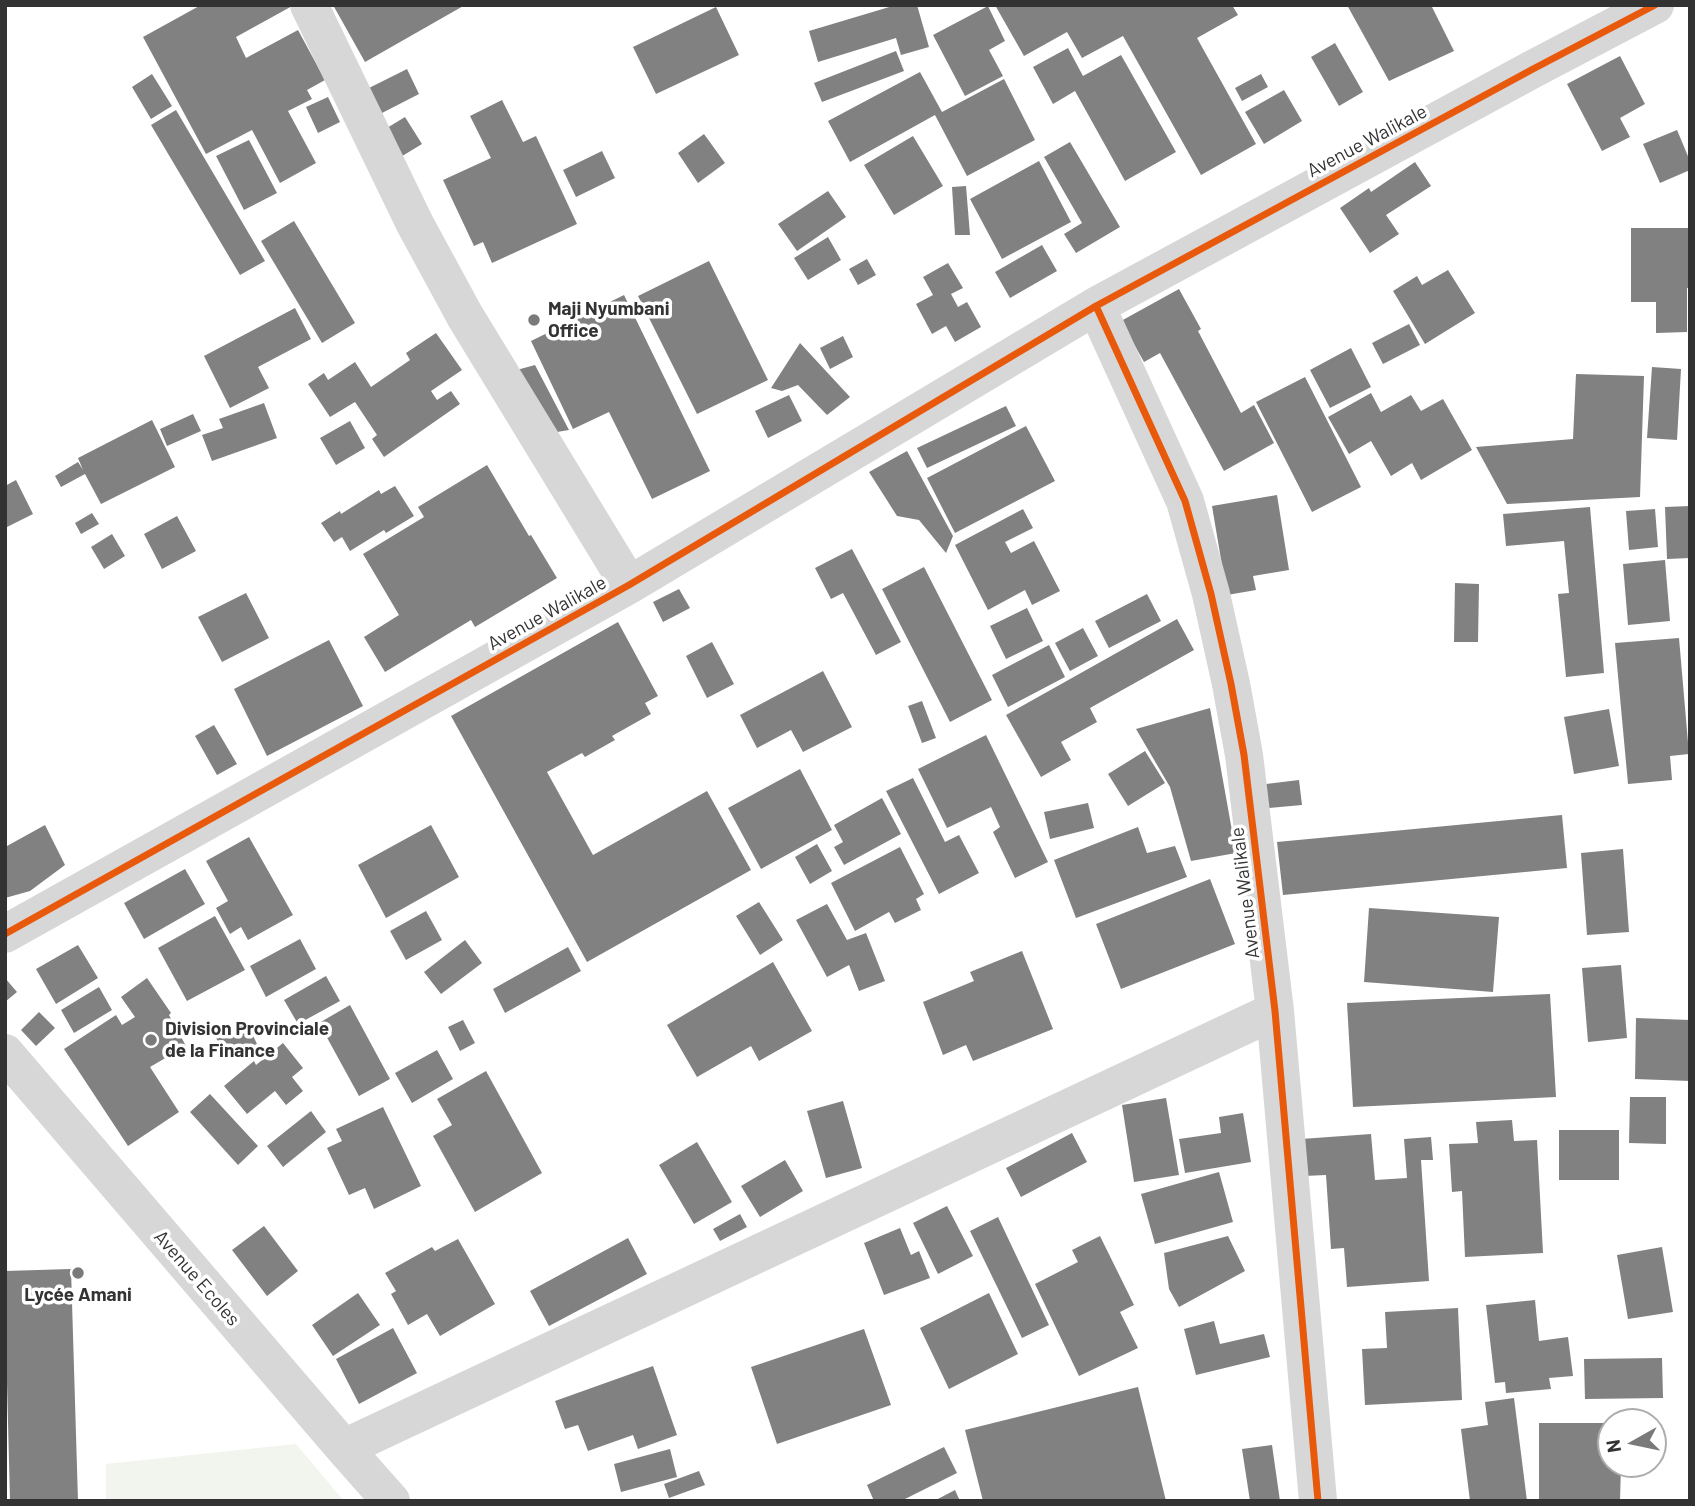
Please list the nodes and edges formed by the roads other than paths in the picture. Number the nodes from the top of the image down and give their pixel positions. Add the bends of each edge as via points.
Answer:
1 (309, 5) edge
2 (1655, 5) edge
3 (1096, 306) junction
4 (629, 585) junction
5 (5, 934) edge
6 (1275, 1011) junction
7 (5, 1053) edge
8 (344, 1448) junction
9 (391, 1501) edge
10 (1318, 1501) edge

1 - 4 street via 465,316
2 - 3 street, Avenue Walikale
3 - 4 street, Avenue Walikale
3 - 6 street, Avenue Walikale via 1185,501 1211,594 1244,755
4 - 5 street, Avenue Walikale
6 - 8 street
6 - 10 street, Avenue Walikale
7 - 8 street, Avenue Ecoles
8 - 9 street, Avenue Ecoles

